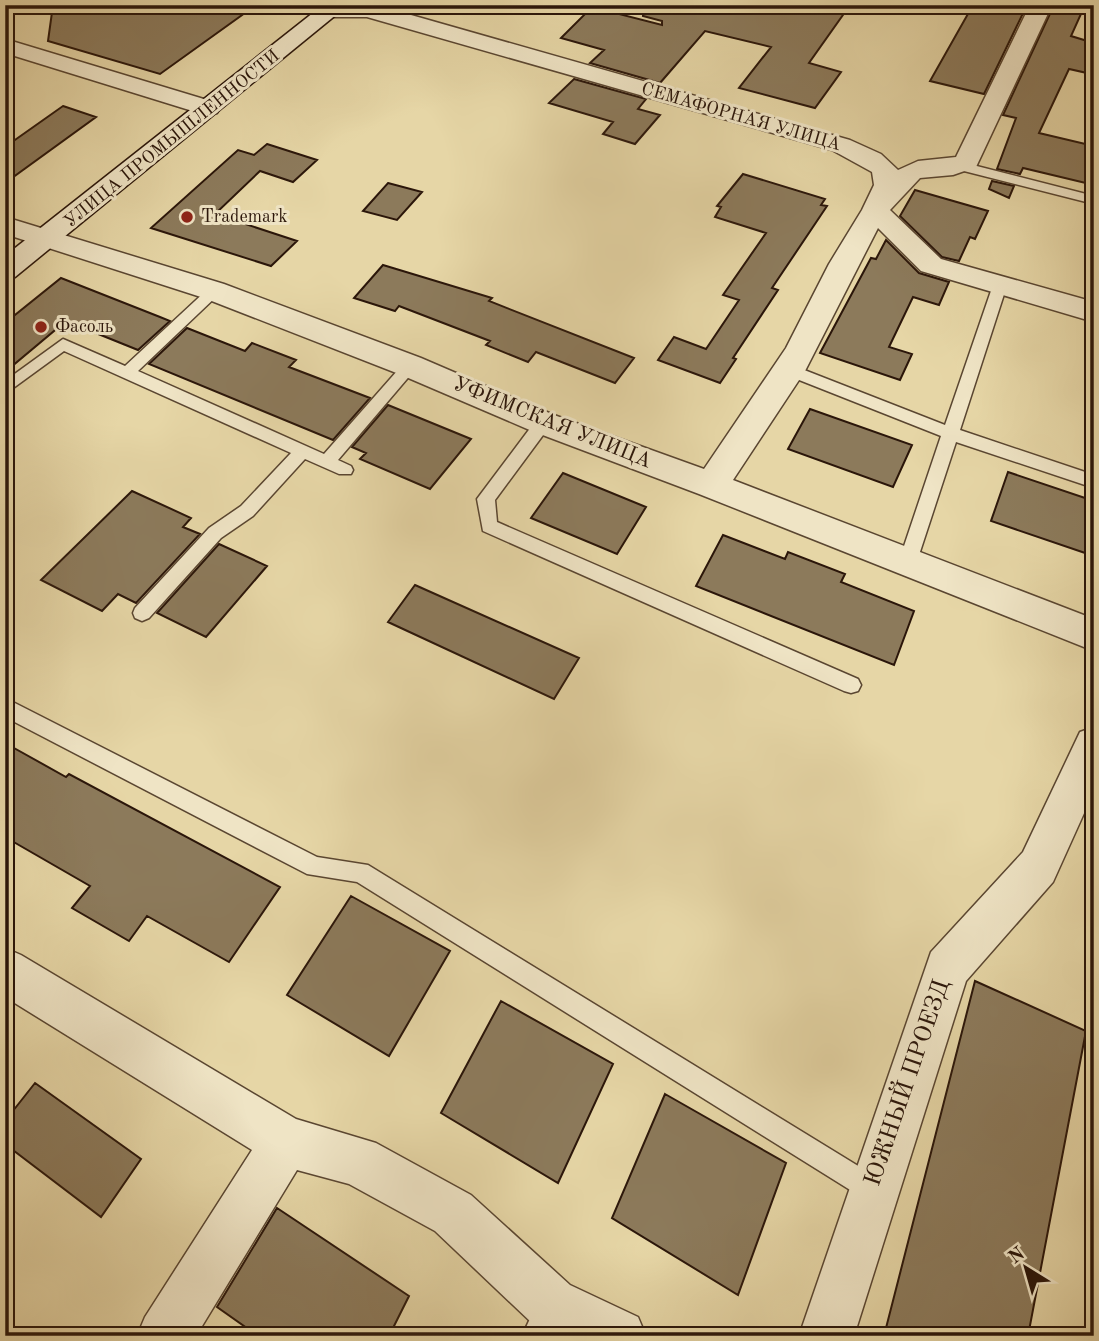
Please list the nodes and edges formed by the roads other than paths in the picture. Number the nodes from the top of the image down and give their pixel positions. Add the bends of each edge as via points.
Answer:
1 (1041, 5) edge
2 (326, 7) edge
3 (5, 46) edge
4 (208, 108) junction
5 (961, 166) junction
6 (1094, 200) edge
7 (875, 210) junction
8 (5, 225) edge
9 (47, 240) junction
10 (5, 271) edge
11 (1000, 285) junction
12 (214, 291) junction
13 (1094, 312) edge
14 (410, 366) junction
15 (789, 370) junction
16 (127, 373) junction
17 (5, 389) edge
18 (543, 423) junction
19 (952, 434) junction
20 (302, 451) junction
21 (327, 462) junction
22 (345, 470) dead end
23 (1094, 482) edge
24 (711, 485) junction
25 (908, 561) junction
26 (142, 614) dead end
27 (1094, 635) edge
28 (851, 685) dead end
29 (5, 707) edge
30 (1094, 745) edge
31 (5, 971) edge
32 (286, 1142) junction
33 (872, 1189) junction
34 (544, 1320) edge
35 (164, 1336) edge
36 (618, 1336) edge
37 (826, 1336) edge

1 - 5 street via 967,162
2 - 4 street, УЛИЦА ПРОМЫШЛЕННОСТИ
2 - 7 street, СЕМАФОРНАЯ УЛИЦА via 368,10 841,145 885,169 887,185
3 - 4 street
4 - 9 street, УЛИЦА ПРОМЫШЛЕННОСТИ
5 - 6 lane
5 - 7 street via 911,172
7 - 11 street via 932,265
7 - 15 street
8 - 9 street, УФИМСКАЯ УЛИЦА
9 - 10 street, УЛИЦА ПРОМЫШЛЕННОСТИ
9 - 12 street, УФИМСКАЯ УЛИЦА
11 - 13 street
11 - 19 lane
12 - 14 street, УФИМСКАЯ УЛИЦА
12 - 16 lane
14 - 18 street, УФИМСКАЯ УЛИЦА
14 - 21 lane
15 - 19 lane
15 - 24 street
16 - 17 lane via 63,344
16 - 20 lane
18 - 24 street, УФИМСКАЯ УЛИЦА
18 - 28 lane via 486,499 489,526
19 - 23 lane
19 - 25 lane
20 - 21 lane
20 - 26 lane via 247,511 215,533
21 - 22 lane
24 - 25 street, УФИМСКАЯ УЛИЦА
25 - 27 street, УФИМСКАЯ УЛИЦА
29 - 33 lane via 315,867 360,872
30 - 33 street, ЮЖНЫЙ ПРОЕЗД via 1038,867 947,968
31 - 32 street
32 - 34 street via 358,1161 453,1213
32 - 35 street
33 - 37 street, ЮЖНЫЙ ПРОЕЗД
34 - 36 street

